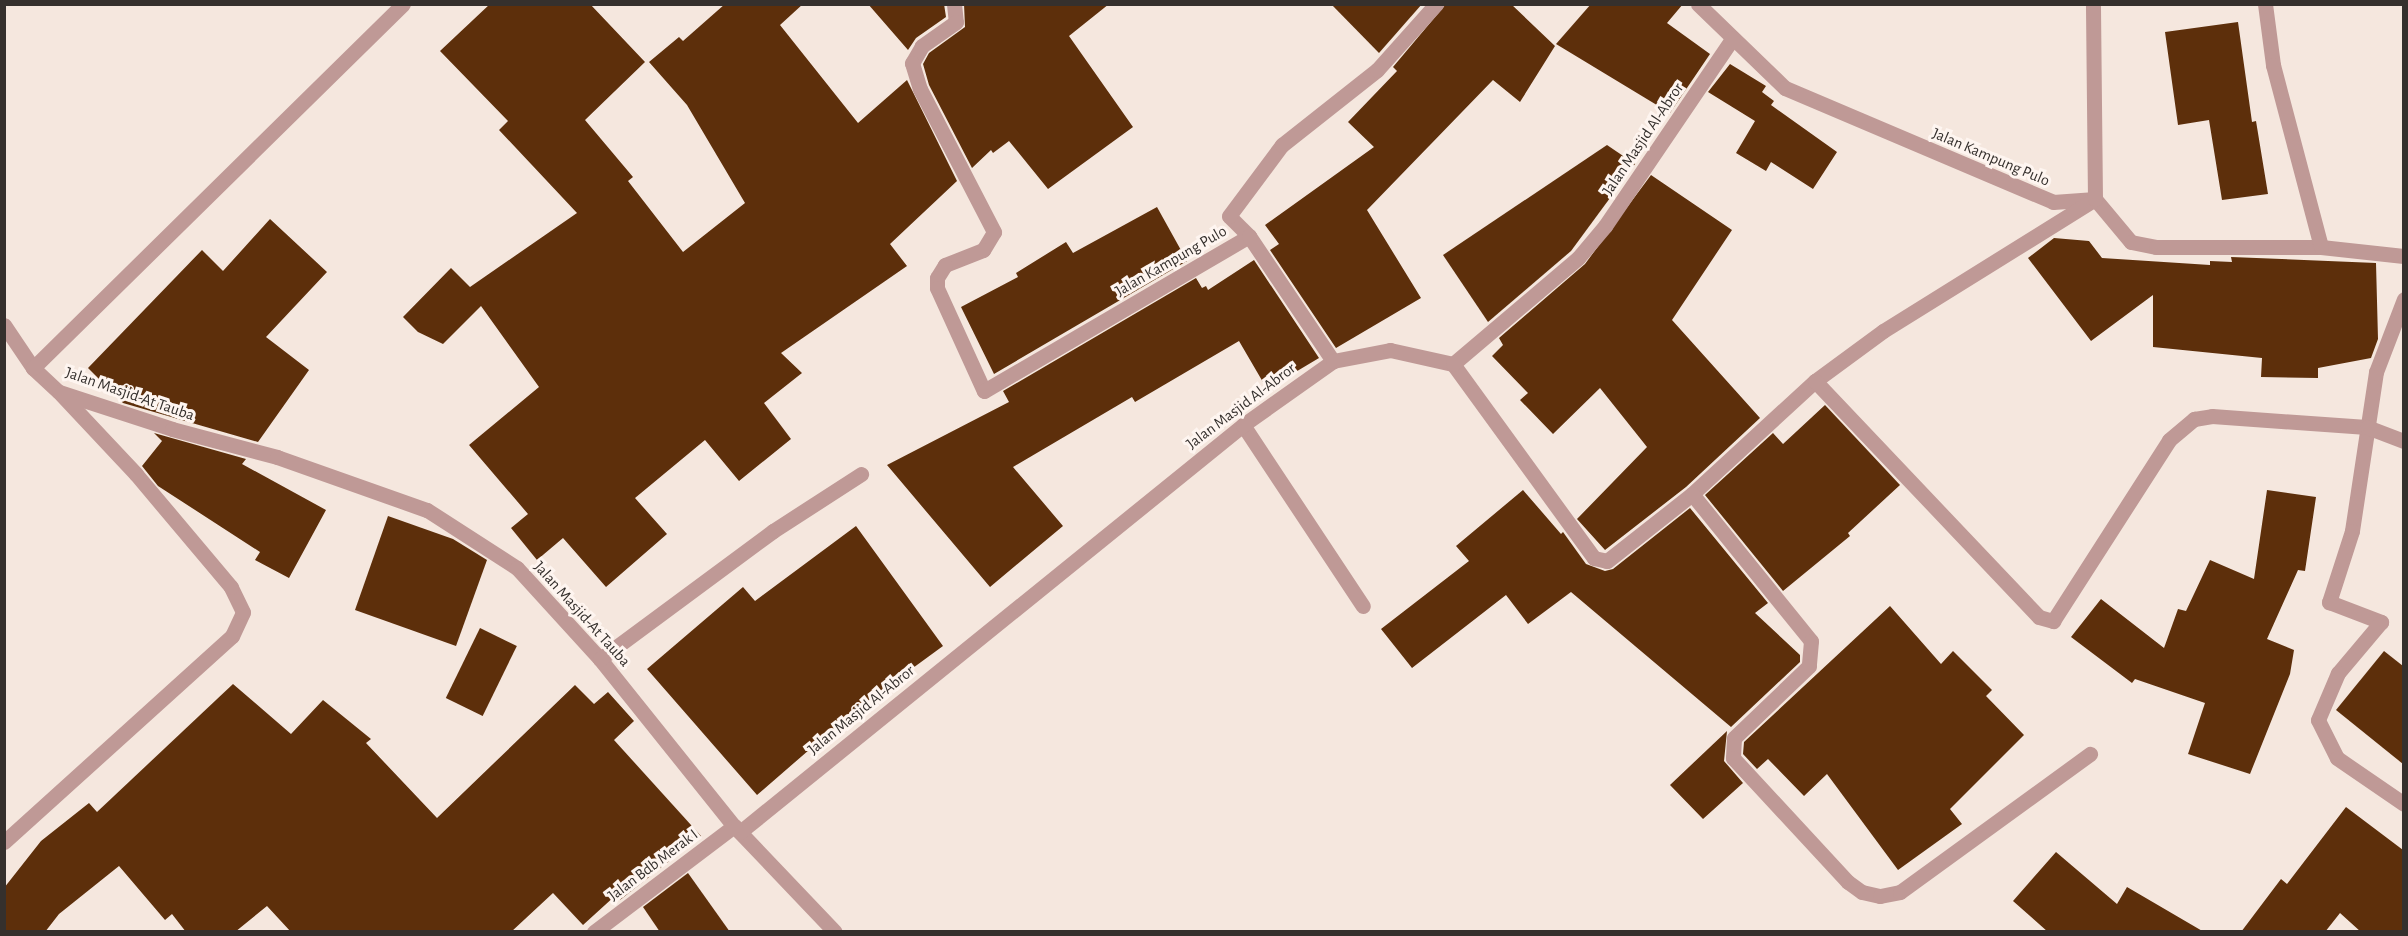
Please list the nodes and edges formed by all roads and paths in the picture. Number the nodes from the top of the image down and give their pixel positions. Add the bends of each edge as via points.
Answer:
1 (403, 4) edge
2 (954, 4) edge
3 (1436, 4) edge
4 (1698, 4) edge
5 (2093, 4) edge
6 (2265, 4) edge
7 (1733, 38) junction
8 (2096, 199) junction
9 (1250, 236) junction
10 (2321, 247) junction
11 (2403, 254) edge
12 (2403, 299) edge
13 (4, 325) edge
14 (1333, 361) junction
15 (1453, 364) junction
16 (33, 368) junction
17 (1815, 381) junction
18 (59, 392) junction
19 (1243, 425) junction
20 (2367, 427) junction
21 (2403, 441) edge
22 (861, 474) dead end
23 (1692, 494) junction
24 (1363, 606) dead end
25 (600, 659) junction
26 (2090, 754) dead end
27 (2403, 804) edge
28 (737, 829) junction
29 (4, 842) edge
30 (594, 932) edge
31 (835, 932) edge

1 - 16 street
2 - 9 street, Jalan Kampung Pulo via 956,22 922,46 912,63 920,89 994,232 983,250 945,265 937,278 937,288 984,392
3 - 9 street, Jalan Kampung Pulo via 1377,70 1282,145 1229,216
4 - 7 street, Jalan Kampung Pulo
5 - 8 street
6 - 10 street via 2273,65
7 - 8 street, Jalan Kampung Pulo via 1785,88 2053,202
7 - 15 street, Jalan Masjid Al-Abror via 1605,226 1578,258
8 - 10 street via 2131,242 2156,247
8 - 17 street via 1883,331
9 - 14 street
10 - 11 street
12 - 20 street via 2376,372
13 - 16 street, Jalan Masjid-At Tauba
14 - 15 street, Jalan Masjid Al-Abror via 1390,350
14 - 19 street, Jalan Masjid Al-Abror
15 - 23 street via 1594,558 1607,561
16 - 18 street, Jalan Masjid-At Tauba
17 - 20 street via 2039,617 2053,621 2169,440 2194,419 2212,416
17 - 23 street
18 - 25 street, Jalan Masjid-At Tauba via 172,429 278,457 427,510 517,568
18 - 29 street via 136,474 231,587 243,612 232,636
19 - 24 street
19 - 28 street, Jalan Masjid Al-Abror
20 - 21 street
20 - 27 street via 2352,531 2329,602 2381,622 2338,673 2318,720 2337,758
22 - 25 street via 773,531
23 - 26 street via 1811,641 1809,666 1734,738 1733,758 1848,882 1862,892 1880,896 1900,892
25 - 28 street, Jalan Masjid-At Tauba
28 - 30 street, Jalan Bdb Merak I
28 - 31 street, Jalan Masjid-At Tauba

